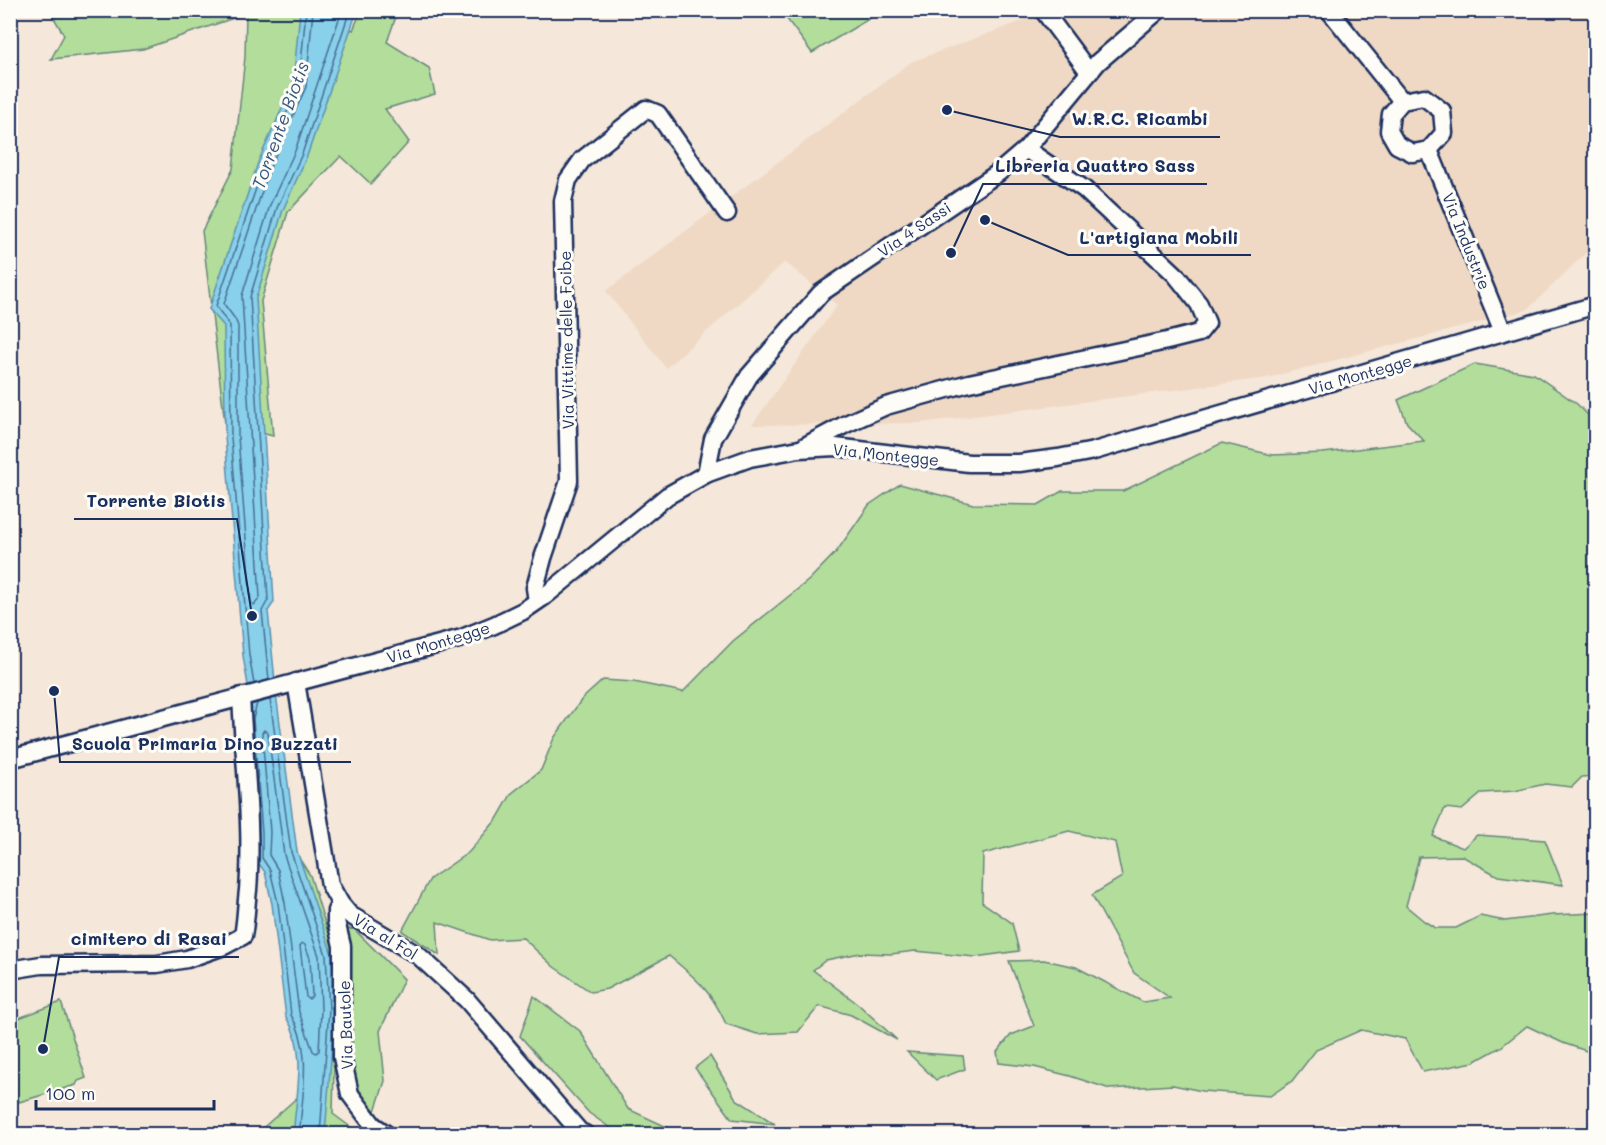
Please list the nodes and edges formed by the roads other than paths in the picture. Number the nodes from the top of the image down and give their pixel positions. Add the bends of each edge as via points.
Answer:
1 (1043, 10) edge
2 (1159, 10) edge
3 (1329, 10) edge
4 (1089, 72) junction
5 (1402, 101) junction
6 (1026, 149) junction
7 (1429, 150) junction
8 (727, 213) dead end
9 (1596, 305) edge
10 (1503, 332) junction
11 (799, 449) junction
12 (706, 474) junction
13 (537, 601) junction
14 (296, 682) junction
15 (254, 693) junction
16 (10, 759) edge
17 (340, 903) junction
18 (10, 970) edge
19 (386, 1134) edge
20 (585, 1134) edge

1 - 4 street
2 - 4 street, Via 4 Sassi
3 - 5 street
4 - 6 street, Via 4 Sassi
5 - 7 street via 1390,114 1389,131 1397,146 1413,153
5 - 7 street via 1424,97 1442,111 1444,133
6 - 11 street via 1084,189 1175,274 1199,304 1208,323 1199,333 1178,339 969,383 886,406
6 - 12 street, Via 4 Sassi via 998,173 821,293 749,376 713,440
7 - 10 street, Via Industrie
8 - 13 street, Via Vittime delle Foibe via 658,114 646,109 582,160 568,180 562,201 569,481 540,568 535,588
9 - 10 street, Via Montegge
10 - 11 street, Via Montegge via 1094,451 1058,458 969,463 835,447
11 - 12 street, Via Montegge via 750,458
12 - 13 street, Via Montegge via 667,496
13 - 14 street, Via Montegge via 494,626 462,638
14 - 15 street, Via Montegge
14 - 17 street, Via al Fol via 330,885
15 - 16 street, Via Montegge
15 - 18 street via 243,936 187,959 157,964 41,965
17 - 19 street, Via Bautole via 336,921 342,946 342,1057 350,1094 373,1125
17 - 20 street, Via al Fol via 350,915 419,956 467,1000

